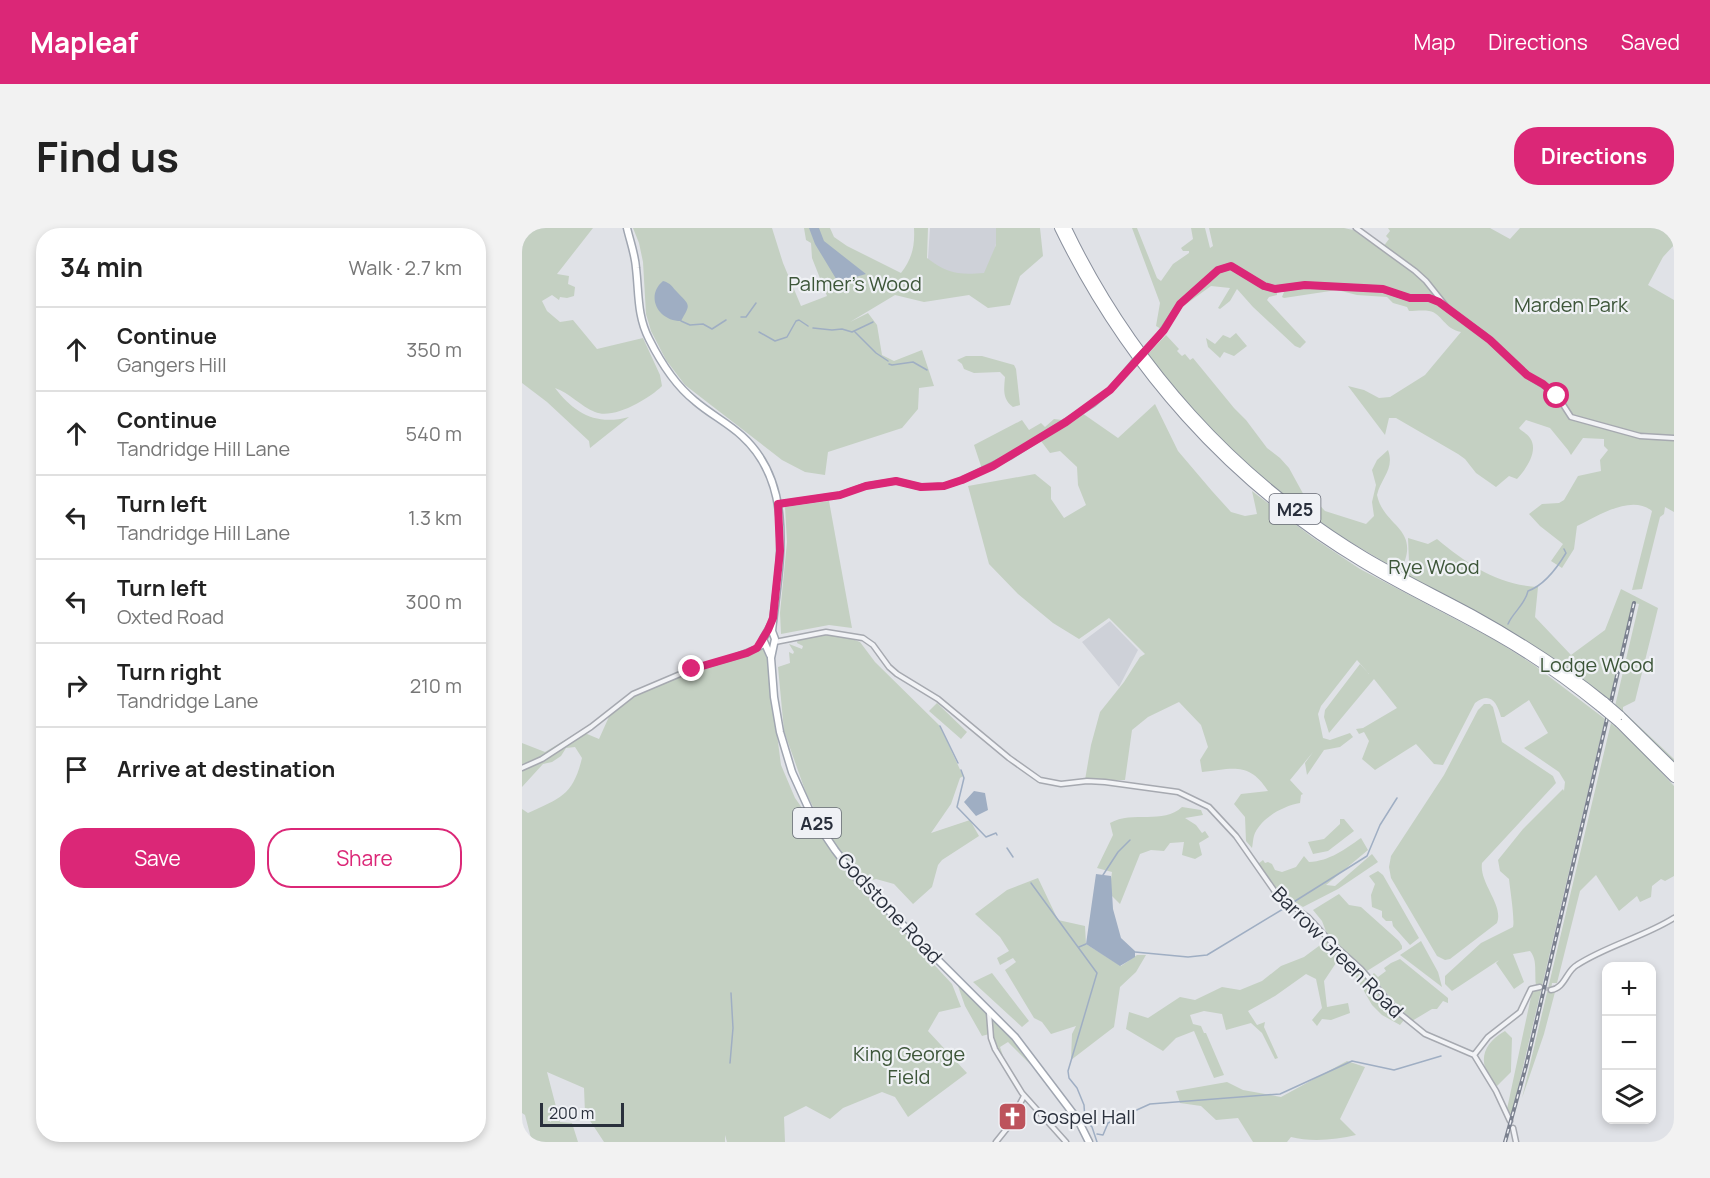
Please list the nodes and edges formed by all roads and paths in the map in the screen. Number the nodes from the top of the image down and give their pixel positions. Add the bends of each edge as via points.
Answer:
1 (625, 228) edge
2 (1059, 228) edge
3 (1066, 228) edge
4 (1356, 228) edge
5 (1443, 303) junction
6 (1674, 438) edge
7 (778, 504) junction
8 (771, 640) junction
9 (1603, 705) junction
10 (1620, 719) junction
11 (522, 768) edge
12 (1674, 768) edge
13 (1674, 778) edge
14 (1674, 918) edge
15 (1540, 987) dead end
16 (1551, 990) dead end
17 (989, 1009) junction
18 (1474, 1055) junction
19 (1024, 1096) junction
20 (1510, 1121) dead end
21 (1514, 1128) dead end
22 (996, 1142) edge
23 (1066, 1142) edge
24 (1089, 1142) edge
25 (1516, 1142) edge

1 - 7 main road, A25 via 637,269 640,314 654,349 686,393 750,444 770,475
2 - 9 highway, M25 via 1086,281 1132,352 1181,413 1247,479 1335,546 1514,646
3 - 9 highway, M25 via 1104,297 1148,362 1208,432 1257,478 1339,541 1548,659
4 - 5 street via 1415,271
5 - 6 street via 1527,375 1551,390 1575,419 1640,436
5 - 7 street, bridge via 1383,289 1305,285 1275,289 1231,266 1218,270 1180,304 1159,336 1110,390 1011,456 953,484 921,487 896,481 840,495
7 - 8 main road, A25 via 780,551
8 - 11 street, Barrow Green Road via 633,694 576,737
8 - 17 main road, Godstone Road / A25 via 774,697 782,740 812,816 858,880
8 - 18 street, Barrow Green Road via 826,632 863,638 897,674 938,699 1040,780 1061,784 1106,782 1178,792 1209,807 1236,836 1278,896 1308,916 1398,1011 1425,1034
9 - 10 highway, M25, bridge
10 - 12 highway, M25
10 - 13 highway, M25
14 - 16 street via 1578,964 1560,986
15 - 18 street via 1531,989 1520,1012 1488,1037
17 - 19 street via 992,1043
17 - 24 main road, Godstone Road / A25 via 1043,1072
18 - 20 street
19 - 22 street
19 - 23 street
21 - 25 street

